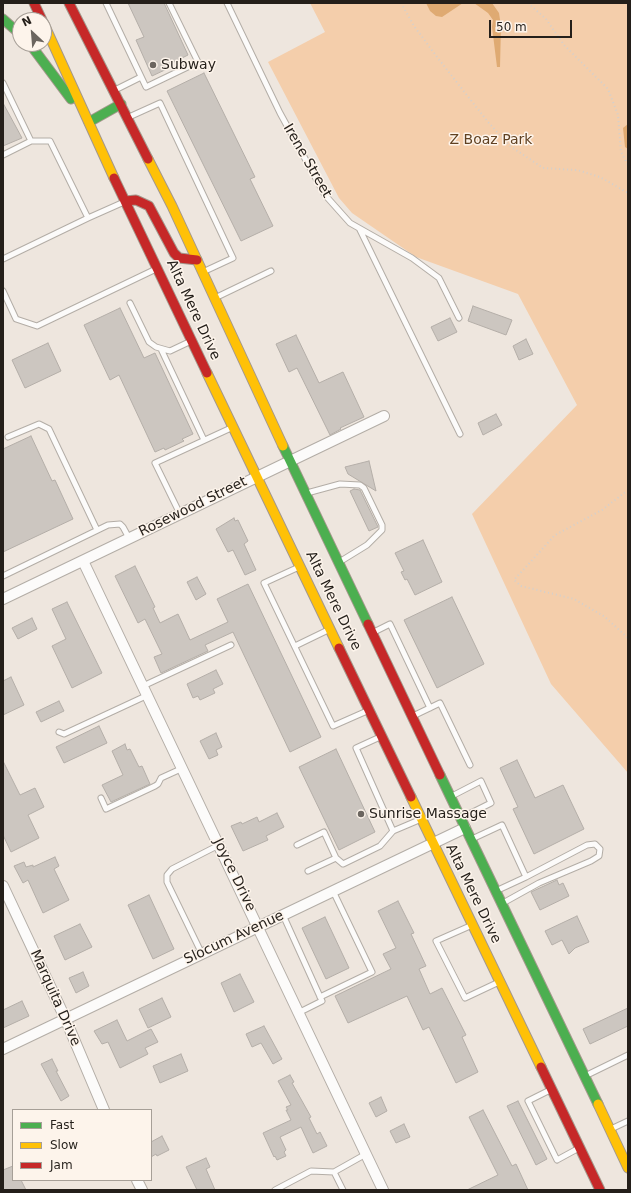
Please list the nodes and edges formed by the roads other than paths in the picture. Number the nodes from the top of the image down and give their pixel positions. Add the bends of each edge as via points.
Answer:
1 (69, 3) edge
2 (106, 3) edge
3 (169, 3) edge
4 (227, 3) edge
5 (3, 19) edge
6 (12, 27) edge
7 (52, 41) edge
8 (36, 52) edge
9 (141, 77) junction
10 (4, 86) edge
11 (114, 90) junction
12 (14, 104) junction
13 (121, 104) junction
14 (8, 107) dead end
15 (20, 116) junction
16 (128, 118) junction
17 (14, 119) dead end
18 (89, 122) junction
19 (25, 128) junction
20 (20, 130) dead end
21 (32, 141) junction
22 (3, 155) edge
23 (125, 201) junction
24 (88, 218) junction
25 (360, 230) junction
26 (3, 260) edge
27 (197, 260) junction
28 (158, 268) junction
29 (271, 271) dead end
30 (203, 273) junction
31 (3, 291) edge
32 (214, 298) junction
33 (130, 303) dead end
34 (459, 318) dead end
35 (192, 340) junction
36 (161, 349) junction
37 (384, 416) dead end
38 (233, 427) junction
39 (460, 434) dead end
40 (8, 437) dead end
41 (204, 440) junction
42 (290, 461) junction
43 (258, 476) junction
44 (306, 494) junction
45 (180, 514) junction
46 (97, 530) junction
47 (129, 538) junction
48 (83, 560) junction
49 (338, 562) junction
50 (301, 566) junction
51 (3, 576) edge
52 (3, 599) edge
53 (331, 629) junction
54 (372, 633) junction
55 (231, 644) dead end
56 (295, 646) junction
57 (146, 691) junction
58 (430, 708) junction
59 (370, 710) junction
60 (412, 716) junction
61 (59, 732) dead end
62 (382, 736) junction
63 (470, 766) dead end
64 (183, 768) junction
65 (451, 797) junction
66 (101, 798) dead end
67 (422, 818) junction
68 (461, 818) junction
69 (466, 828) junction
70 (393, 831) junction
71 (471, 839) junction
72 (434, 843) junction
73 (220, 845) junction
74 (297, 845) dead end
75 (336, 858) junction
76 (308, 871) dead end
77 (526, 877) junction
78 (3, 886) edge
79 (334, 891) junction
80 (496, 891) junction
81 (502, 904) junction
82 (283, 915) junction
83 (472, 924) junction
84 (259, 927) junction
85 (202, 954) junction
86 (500, 982) junction
87 (320, 997) junction
88 (300, 1012) junction
89 (65, 1018) junction
90 (3, 1048) edge
91 (628, 1055) edge
92 (584, 1076) junction
93 (552, 1089) junction
94 (104, 1109) edge
95 (628, 1121) edge
96 (610, 1130) junction
97 (580, 1148) junction
98 (366, 1154) junction
99 (627, 1163) edge
100 (334, 1172) junction
101 (138, 1181) edge
102 (142, 1190) edge
103 (275, 1190) edge
104 (343, 1190) edge
105 (383, 1190) edge
106 (600, 1190) edge

1 - 11 main road, Alta Mere Drive
2 - 9 lane
3 - 9 lane via 198,62 146,87
4 - 25 lane, Irene Street via 317,183 350,223
5 - 6 main road
7 - 18 main road, Alta Mere Drive
8 - 18 main road
9 - 11 lane
10 - 12 lane
11 - 13 main road, Alta Mere Drive
12 - 14 lane
12 - 15 lane
13 - 16 main road, Alta Mere Drive
13 - 18 main road
15 - 17 lane
15 - 19 lane
16 - 27 main road, Alta Mere Drive
16 - 30 lane via 160,103 233,258
18 - 23 main road, Alta Mere Drive
19 - 20 lane
19 - 21 lane
21 - 22 lane
21 - 24 lane via 50,141
23 - 24 lane
23 - 27 main road via 136,200 149,206 174,253 180,258
23 - 28 main road, Alta Mere Drive
24 - 26 lane
25 - 34 lane, Irene Street via 412,258 439,278
25 - 39 lane
27 - 30 main road, Alta Mere Drive
28 - 31 lane via 37,326 16,319
28 - 35 main road, Alta Mere Drive
29 - 32 lane
30 - 32 main road, Alta Mere Drive
32 - 42 main road, Alta Mere Drive
33 - 36 lane via 149,342
35 - 36 lane via 170,351
35 - 38 main road, Alta Mere Drive
36 - 41 lane
37 - 42 street, Rosewood Street
38 - 41 lane
38 - 43 main road, Alta Mere Drive
40 - 46 lane via 39,424 49,429
41 - 45 lane via 156,463
42 - 43 street, Rosewood Street
42 - 44 main road, Alta Mere Drive
43 - 45 street, Rosewood Street
43 - 50 main road, Alta Mere Drive
44 - 49 main road, Alta Mere Drive
44 - 49 lane via 340,484 360,484 382,525 382,530 367,545
45 - 47 street, Rosewood Street
46 - 47 lane via 120,524
46 - 51 lane
47 - 48 street, Rosewood Street
48 - 52 street, Rosewood Street
48 - 57 street, Joyce Drive
49 - 54 main road, Alta Mere Drive
50 - 53 main road, Alta Mere Drive
50 - 56 lane via 264,583
53 - 56 lane
53 - 59 main road, Alta Mere Drive
54 - 58 lane via 390,624
54 - 60 main road, Alta Mere Drive
55 - 57 lane
56 - 59 lane via 333,726
57 - 61 lane via 64,734
57 - 64 street, Joyce Drive
58 - 60 lane
58 - 63 lane via 440,703
59 - 62 main road, Alta Mere Drive
60 - 65 main road, Alta Mere Drive
62 - 67 main road, Alta Mere Drive
62 - 70 lane via 356,748
64 - 66 lane via 161,778 155,786 106,809
64 - 73 street, Joyce Drive
65 - 68 main road, Alta Mere Drive
65 - 68 lane via 481,781 488,795 491,803
67 - 70 lane
67 - 72 main road, Alta Mere Drive
68 - 69 main road, Alta Mere Drive
69 - 71 main road, Alta Mere Drive
69 - 72 street, Slocum Avenue
70 - 75 lane via 380,846 343,864
71 - 77 lane via 502,825
71 - 80 main road, Alta Mere Drive
72 - 79 street, Slocum Avenue
72 - 83 main road, Alta Mere Drive
73 - 84 street, Joyce Drive
73 - 85 lane via 172,868 167,876 167,882
74 - 75 lane via 324,832
75 - 76 lane
77 - 80 lane
77 - 81 lane via 587,845 595,844 600,849 599,856 591,861 540,883
78 - 89 street, Marquita Drive
79 - 82 street, Slocum Avenue
79 - 87 lane via 372,972
80 - 81 main road, Alta Mere Drive
81 - 92 main road, Alta Mere Drive
82 - 84 street, Slocum Avenue
82 - 87 lane
83 - 86 main road, Alta Mere Drive
83 - 86 lane via 436,941 465,998
84 - 85 street, Slocum Avenue
84 - 88 street, Joyce Drive
85 - 89 street, Slocum Avenue
86 - 93 main road, Alta Mere Drive
87 - 88 lane via 322,1001
88 - 98 street, Joyce Drive
89 - 90 street, Slocum Avenue
89 - 94 street, Marquita Drive
91 - 92 lane
92 - 96 main road, Alta Mere Drive
93 - 97 main road, Alta Mere Drive
93 - 97 lane via 528,1102 557,1160
95 - 96 lane
96 - 99 main road, Alta Mere Drive
97 - 106 main road, Alta Mere Drive
98 - 100 lane
98 - 105 street, Joyce Drive
100 - 103 lane via 311,1171
100 - 104 lane
101 - 102 street

